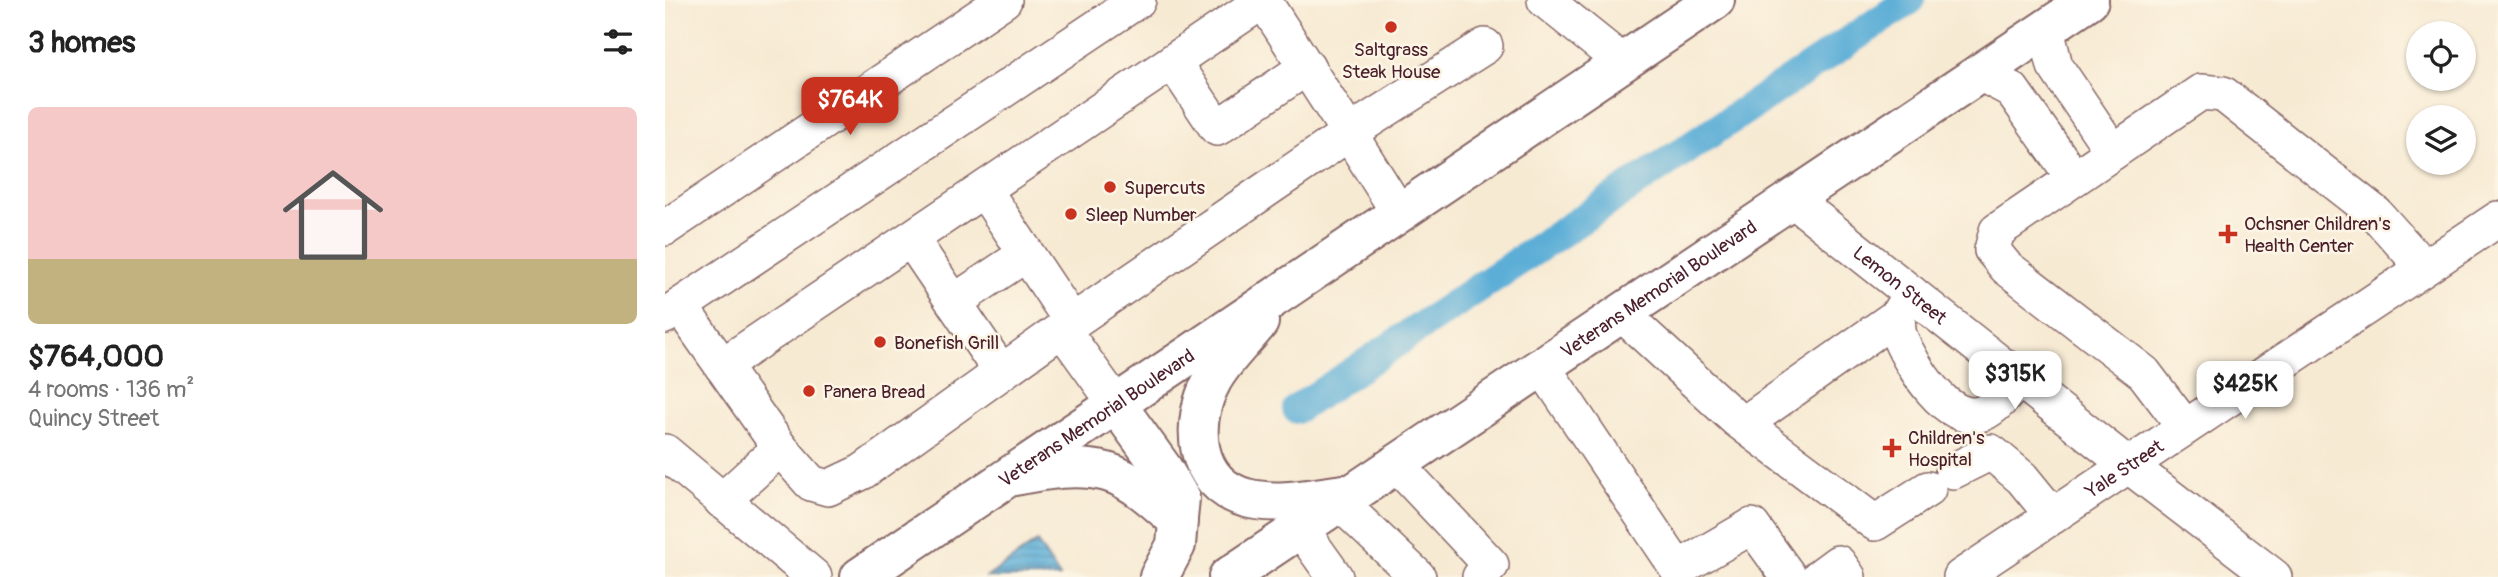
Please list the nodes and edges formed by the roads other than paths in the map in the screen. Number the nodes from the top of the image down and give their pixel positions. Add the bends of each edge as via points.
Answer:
1 (1004, 0) edge
2 (1138, 0) edge
3 (1264, 0) edge
4 (1545, 0) edge
5 (1715, 0) edge
6 (2089, 0) edge
7 (2046, 29) junction
8 (1485, 46) dead end
9 (1173, 62) junction
10 (1622, 62) junction
11 (1307, 67) junction
12 (1980, 73) junction
13 (1349, 133) junction
14 (2113, 152) junction
15 (2074, 178) junction
16 (984, 190) junction
17 (1792, 199) junction
18 (1398, 214) junction
19 (2498, 219) edge
20 (665, 228) edge
21 (911, 239) junction
22 (1026, 254) junction
23 (2424, 268) junction
24 (1282, 292) junction
25 (954, 302) junction
26 (1904, 305) junction
27 (673, 311) edge
28 (1621, 313) junction
29 (1067, 325) junction
30 (722, 366) junction
31 (1542, 366) junction
32 (1001, 372) junction
33 (2019, 379) junction
34 (1117, 404) junction
35 (1744, 424) junction
36 (2185, 427) junction
37 (780, 448) junction
38 (665, 452) edge
39 (1396, 464) junction
40 (2128, 465) junction
41 (1008, 477) junction
42 (1346, 497) junction
43 (722, 501) junction
44 (2053, 516) junction
45 (1178, 522) junction
46 (1300, 528) junction
47 (814, 577) edge
48 (860, 577) edge
49 (1159, 577) edge
50 (1228, 577) edge
51 (1335, 577) edge
52 (1418, 577) edge
53 (1480, 577) edge
54 (1789, 577) edge
55 (1819, 577) edge
56 (1848, 577) edge
57 (1961, 577) edge
58 (2274, 577) edge

1 - 20 street
2 - 27 street
3 - 9 street
3 - 11 street
4 - 10 street
5 - 10 main road, Veterans Memorial Boulevard
6 - 7 main road, Veterans Memorial Boulevard
7 - 12 main road, Veterans Memorial Boulevard
7 - 14 street via 2055,65
8 - 13 street
9 - 11 street via 1217,128
9 - 16 street
10 - 18 main road, Veterans Memorial Boulevard
11 - 13 street
12 - 15 street via 2013,90
12 - 17 main road, Veterans Memorial Boulevard
13 - 18 street
13 - 29 street
14 - 15 street
14 - 23 street via 2201,92 2223,94 2376,214
15 - 36 street via 1997,231 1991,250 2006,267 2144,373
16 - 21 street
16 - 22 street
17 - 26 street, Lemon Street
17 - 28 main road, Veterans Memorial Boulevard
18 - 24 main road, Veterans Memorial Boulevard
19 - 23 street, Yale Street
21 - 25 street
21 - 30 street
22 - 25 street
22 - 29 street
23 - 36 street, Yale Street
24 - 34 main road, Veterans Memorial Boulevard
24 - 42 main road via 1212,381 1196,435 1201,456 1213,477 1245,498
25 - 32 street
26 - 33 street, Lemon Street
26 - 33 street via 1899,335 1909,356 1943,402 1957,412 1983,413
26 - 35 street
27 - 30 street
28 - 31 main road, Veterans Memorial Boulevard
28 - 35 street
29 - 32 street
29 - 34 street
30 - 37 street
31 - 39 main road, Veterans Memorial Boulevard
31 - 54 street via 1678,569 1752,526
32 - 37 street via 862,472 828,488 810,483
33 - 40 street, Lemon Street
34 - 41 main road, Veterans Memorial Boulevard
34 - 45 main road via 1179,498
35 - 44 street via 1875,523 1991,452 2022,478
36 - 40 street, Yale Street
37 - 43 street
38 - 43 street
39 - 42 main road, Veterans Memorial Boulevard
39 - 53 street via 1491,565
40 - 44 street, Yale Street
40 - 58 street, Lemon Street
41 - 45 main road via 1048,470 1108,472 1152,496
41 - 48 main road, Veterans Memorial Boulevard
42 - 46 main road, Veterans Memorial Boulevard
42 - 52 street
43 - 47 street
44 - 57 street, Yale Street
45 - 49 main road via 1176,545
46 - 50 main road, Veterans Memorial Boulevard
46 - 51 street
55 - 56 street via 1838,563

